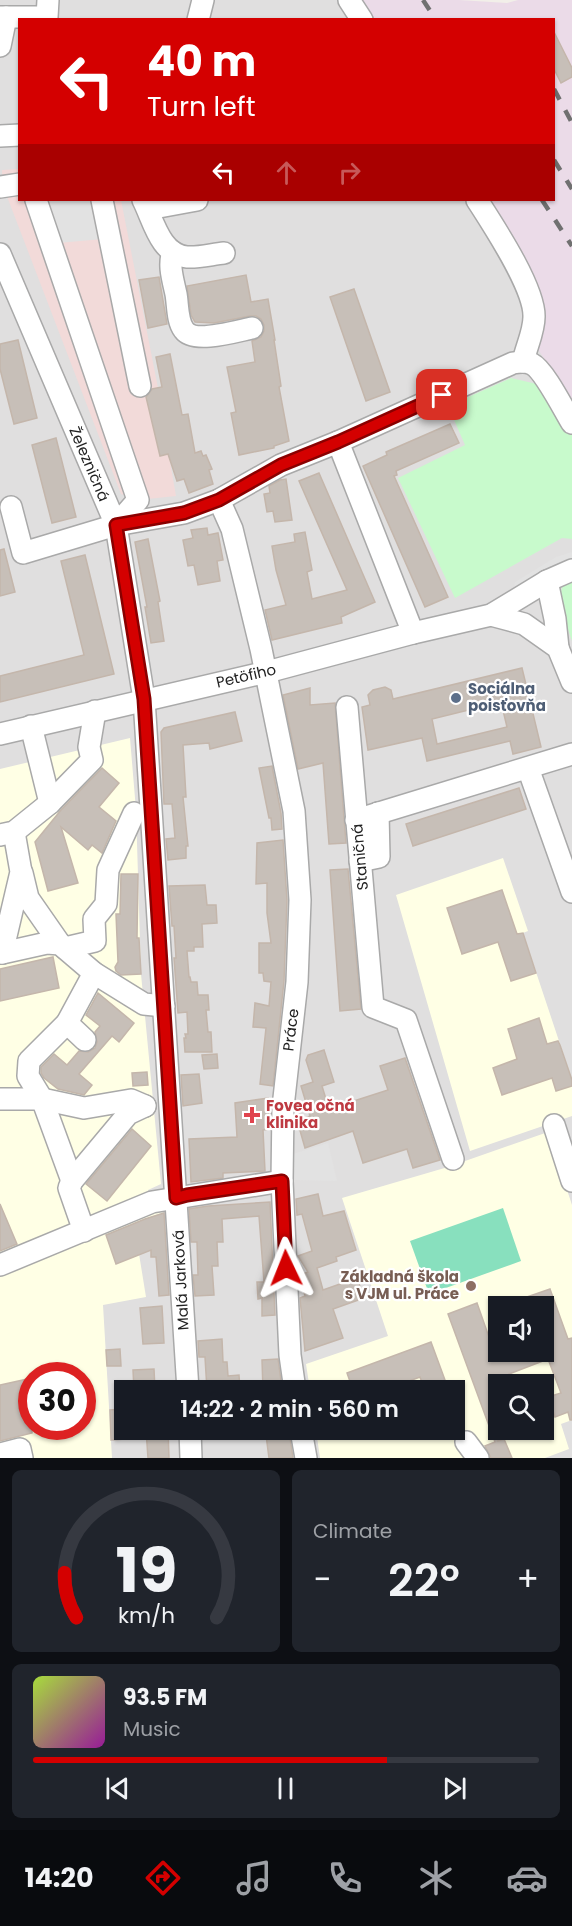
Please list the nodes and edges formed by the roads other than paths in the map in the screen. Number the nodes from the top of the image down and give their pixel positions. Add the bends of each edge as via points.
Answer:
1 (48, 0) edge
2 (203, 0) edge
3 (349, 0) edge
4 (3, 17) edge
5 (198, 18) edge
6 (361, 18) edge
7 (0, 46) edge
8 (18, 184) edge
9 (0, 187) edge
10 (36, 201) edge
11 (102, 201) edge
12 (184, 201) edge
13 (478, 201) edge
14 (146, 204) edge
15 (173, 252) junction
16 (224, 252) dead end
17 (0, 254) edge
18 (252, 328) dead end
19 (523, 362) junction
20 (140, 386) dead end
21 (572, 423) edge
22 (338, 442) junction
23 (219, 500) junction
24 (11, 507) dead end
25 (116, 525) junction
26 (572, 570) edge
27 (547, 581) junction
28 (491, 615) junction
29 (413, 633) junction
30 (558, 648) junction
31 (267, 672) junction
32 (572, 682) edge
33 (144, 699) junction
34 (347, 707) dead end
35 (95, 711) junction
36 (31, 726) junction
37 (0, 734) edge
38 (572, 754) edge
39 (528, 768) junction
40 (50, 803) junction
41 (134, 813) dead end
42 (378, 813) junction
43 (357, 819) junction
44 (7, 833) edge
45 (360, 861) junction
46 (21, 872) junction
47 (572, 892) edge
48 (62, 946) junction
49 (1, 953) edge
50 (94, 973) junction
51 (164, 1006) junction
52 (67, 1023) junction
53 (85, 1040) dead end
54 (0, 1099) edge
55 (42, 1099) junction
56 (554, 1125) dead end
57 (568, 1153) edge
58 (453, 1159) dead end
59 (72, 1181) junction
60 (282, 1181) junction
61 (572, 1181) edge
62 (176, 1198) junction
63 (84, 1231) junction
64 (0, 1265) edge
65 (187, 1380) edge
66 (294, 1380) edge
67 (190, 1440) edge
68 (303, 1440) edge
69 (0, 1454) edge
70 (22, 1458) edge
71 (191, 1458) edge
72 (306, 1458) edge

1 - 4 street via 47,17
2 - 5 street
3 - 6 street
4 - 7 street
8 - 9 street
10 - 25 street via 138,500
11 - 20 street
12 - 14 street
13 - 19 street via 532,300 532,331
14 - 15 street via 165,245
15 - 16 street via 186,258
15 - 18 street via 171,269 185,332 203,336
17 - 25 street, Železničná
19 - 21 street via 532,364 542,374
19 - 22 street
22 - 23 street via 281,465
22 - 29 street
23 - 25 street via 184,513
23 - 31 street, Práce via 232,529
24 - 25 street via 23,553
25 - 33 street, Malá Jarková
26 - 27 street, Petöfiho
27 - 28 street, Petöfiho
27 - 30 street
28 - 29 street, Petöfiho
28 - 30 street, Petöfiho via 524,624
29 - 31 street, Petöfiho
30 - 32 street
31 - 33 street, Petöfiho
31 - 60 street, Práce via 294,811 300,900 297,982 283,1107
33 - 35 street, Petöfiho
33 - 51 street, Malá Jarková
34 - 43 street, Staničná
35 - 36 street, Petöfiho
35 - 40 street via 89,747 92,760
36 - 37 street, Petöfiho
36 - 40 street
38 - 39 street
39 - 42 street
39 - 47 street
40 - 44 street
41 - 48 street via 108,870 106,904 94,920 95,942
42 - 43 street
42 - 45 street via 379,858
43 - 45 street, Staničná
44 - 46 street
45 - 58 street, Staničná via 373,1007 406,1020
46 - 48 street via 28,898
46 - 49 street
48 - 49 street via 47,943
48 - 50 street
50 - 51 street via 144,1004
50 - 52 street
51 - 62 street, Malá Jarková
52 - 53 street
52 - 55 street via 29,1061 28,1076
54 - 55 street
55 - 59 street
55 - 59 street via 84,1108 131,1100 145,1106 128,1114
56 - 57 street
57 - 61 street
59 - 63 street via 69,1188
60 - 62 street
60 - 66 street, Práce
62 - 63 street via 152,1202
62 - 65 street, Malá Jarková
63 - 64 street
67 - 71 street
68 - 72 street
69 - 70 street via 20,1449

